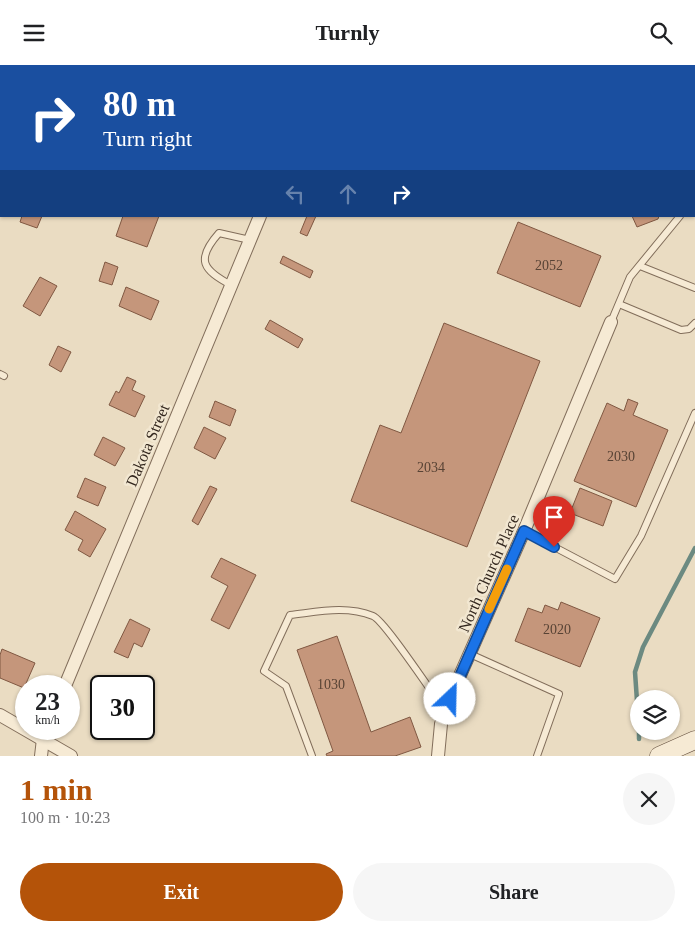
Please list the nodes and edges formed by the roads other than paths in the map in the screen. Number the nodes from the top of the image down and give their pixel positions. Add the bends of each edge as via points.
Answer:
1 (260, 217) edge
2 (679, 217) edge
3 (250, 239) junction
4 (640, 266) junction
5 (231, 285) junction
6 (695, 289) edge
7 (619, 304) junction
8 (611, 321) joint
9 (695, 323) edge
10 (695, 413) edge
11 (524, 531) junction
12 (470, 654) junction
13 (70, 675) edge
14 (446, 711) junction
15 (0, 715) edge
16 (15, 721) edge
17 (44, 740) edge
18 (52, 740) edge
19 (695, 740) edge
20 (41, 756) edge
21 (71, 756) edge
22 (312, 756) edge
23 (438, 756) edge
24 (537, 756) edge
25 (659, 756) edge

1 - 3 street, Dakota Street
2 - 4 lane
3 - 5 street, Dakota Street
3 - 5 lane via 218,233 208,245 204,259 206,267 211,274
4 - 6 lane
4 - 7 lane via 630,277
5 - 13 street, Dakota Street
7 - 8 lane
7 - 9 lane via 681,330 689,329
8 - 11 street, North Church Place
10 - 11 lane via 642,536 615,579
11 - 12 street, North Church Place
12 - 14 street, North Church Place
12 - 24 lane via 559,694
14 - 22 lane via 420,672 375,617 344,609 290,615 264,671 286,686
14 - 23 street, North Church Place via 441,724
15 - 16 street
17 - 20 street
18 - 21 street
19 - 25 main road

